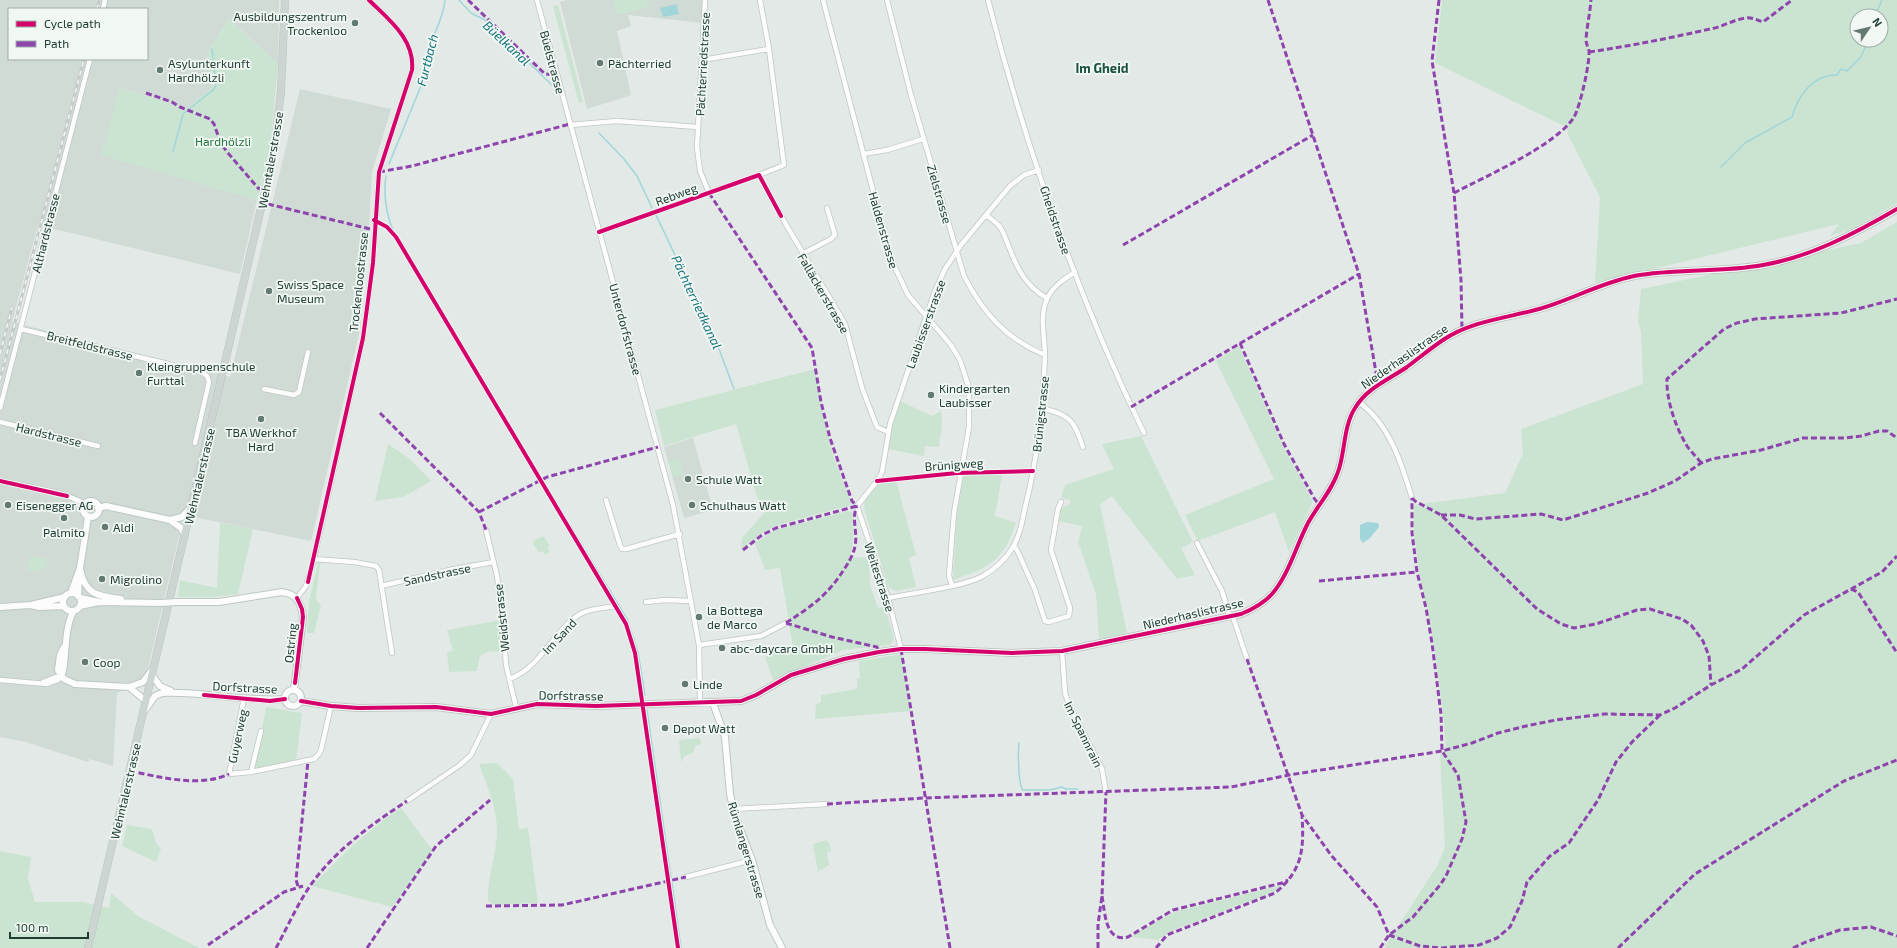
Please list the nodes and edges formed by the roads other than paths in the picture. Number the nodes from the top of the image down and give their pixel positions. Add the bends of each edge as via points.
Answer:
1 (285, 0) edge
2 (369, 0) edge
3 (537, 0) edge
4 (705, 0) edge
5 (760, 0) edge
6 (823, 0) edge
7 (887, 0) edge
8 (988, 0) edge
9 (769, 49) junction
10 (90, 60) edge
11 (702, 60) junction
12 (570, 125) junction
13 (698, 127) junction
14 (923, 139) junction
15 (863, 154) junction
16 (1039, 170) junction
17 (760, 175) dead end
18 (709, 193) dead end
19 (827, 208) dead end
20 (1897, 209) edge
21 (986, 215) junction
22 (781, 216) dead end
23 (956, 252) junction
24 (802, 254) junction
25 (1075, 272) junction
26 (1047, 298) junction
27 (926, 316) junction
28 (21, 329) junction
29 (308, 352) dead end
30 (1045, 355) junction
31 (264, 389) dead end
32 (1359, 402) junction
33 (0, 408) edge
34 (1042, 408) junction
35 (0, 422) edge
36 (888, 432) junction
37 (1144, 433) dead end
38 (195, 443) dead end
39 (98, 446) dead end
40 (1082, 447) dead end
41 (0, 481) edge
42 (1412, 498) dead end
43 (606, 500) dead end
44 (1061, 502) dead end
45 (85, 504) junction
46 (192, 506) junction
47 (857, 506) joint
48 (98, 508) junction
49 (88, 517) junction
50 (170, 520) junction
51 (486, 530) dead end
52 (680, 534) junction
53 (185, 535) junction
54 (1197, 543) dead end
55 (1014, 546) junction
56 (314, 558) junction
57 (494, 562) junction
58 (79, 570) junction
59 (952, 585) junction
60 (381, 586) junction
61 (68, 595) junction
62 (79, 597) junction
63 (297, 598) junction
64 (888, 598) junction
65 (691, 601) junction
66 (99, 602) junction
67 (646, 602) dead end
68 (130, 603) junction
69 (31, 605) junction
70 (80, 606) junction
71 (616, 606) dead end
72 (0, 607) edge
73 (65, 608) junction
74 (74, 611) junction
75 (1231, 617) junction
76 (786, 623) dead end
77 (68, 629) junction
78 (699, 645) junction
79 (901, 649) junction
80 (1062, 652) junction
81 (392, 653) dead end
82 (1247, 659) dead end
83 (153, 671) junction
84 (61, 675) junction
85 (509, 679) junction
86 (0, 680) edge
87 (129, 687) junction
88 (294, 690) junction
89 (172, 692) junction
90 (244, 698) junction
91 (285, 700) junction
92 (146, 701) junction
93 (301, 701) junction
94 (700, 703) junction
95 (713, 703) junction
96 (330, 706) junction
97 (516, 707) junction
98 (144, 711) junction
99 (491, 714) junction
100 (261, 731) dead end
101 (251, 772) junction
102 (1106, 792) dead end
103 (407, 801) dead end
104 (826, 804) dead end
105 (734, 809) junction
106 (752, 860) junction
107 (686, 877) dead end
108 (88, 948) edge
109 (782, 948) edge

1 - 46 main road, Wehntalerstrasse via 282,80 274,150
2 - 56 street, Trockenloostrasse via 404,37 412,56 412,70 378,172 373,263 364,330
3 - 12 street, Büelstrasse
4 - 11 street, Pächterriedstrasse
5 - 9 street
6 - 15 street, Haldenstrasse
7 - 14 street, Zielstrasse
8 - 16 street, Gheidstrasse
9 - 11 street
9 - 17 street via 784,166
10 - 28 street, Althardstrasse
11 - 13 street, Pächterriedstrasse
12 - 13 street, Pächterriedstrasse via 617,121
12 - 52 street, Unterdorfstrasse
13 - 18 street, Pächterriedstrasse via 700,171
14 - 15 street
14 - 23 street, Zielstrasse
15 - 27 street, Haldenstrasse via 891,259 908,295
16 - 21 street, Laubisserstrasse via 1017,180
16 - 25 street, Gheidstrasse
19 - 24 street via 835,235
20 - 32 street, Niederhaslistrasse via 1855,232 1790,259 1761,266 1669,271 1626,278 1543,308 1462,329 1444,339 1400,372 1378,384
21 - 23 street, Laubisserstrasse
21 - 26 street via 996,222 1002,231 1024,278
22 - 24 street, Falläckerstrasse
23 - 27 street, Laubisserstrasse via 941,278
23 - 30 street, Zielstrasse via 974,296 995,322 1011,337 1031,350
24 - 36 street, Falläckerstrasse via 845,324 862,388 877,427
25 - 26 street via 1055,287
25 - 37 street, Gheidstrasse
26 - 30 street, Brünigstrasse via 1043,313
27 - 36 street, Laubisserstrasse
27 - 59 street, Haldenstrasse via 945,337 960,360 970,399 969,427 954,513 949,576
28 - 33 street, Althardstrasse
28 - 38 street, Breitfeldstrasse via 202,372 209,382
29 - 31 street via 299,392 294,395
30 - 34 street, Brünigstrasse
32 - 42 street via 1375,417 1392,440
32 - 75 street, Niederhaslistrasse via 1350,418 1334,480 1309,522 1280,582 1256,607
34 - 40 street via 1064,414 1072,421
34 - 55 street, Brünigstrasse via 1029,496
35 - 39 street, Hardstrasse
36 - 47 street, Laubisserstrasse via 882,472
41 - 45 street via 59,494
43 - 52 street via 622,549
44 - 55 street via 1051,550 1070,608 1069,616 1045,621 1032,583
45 - 48 street via 91,502
45 - 49 street via 83,511
46 - 50 street via 182,517
46 - 53 main road, Wehntalerstrasse
47 - 64 street, Weitestrasse
48 - 49 street via 97,514
48 - 50 street via 106,506
49 - 58 street
50 - 53 street via 181,528
51 - 57 street, Weidstrasse
52 - 65 street, Unterdorfstrasse
53 - 83 main road, Wehntalerstrasse
54 - 75 street via 1222,592
55 - 59 street, Brünigstrasse via 1006,557 982,576
56 - 60 street via 372,564 379,570
56 - 63 street, Trockenloostrasse via 306,586
57 - 60 street, Sandstrasse
57 - 85 street, Weidstrasse
58 - 61 street
58 - 62 street
58 - 68 street via 82,580 91,592 101,597 122,599
59 - 64 street, Brünigstrasse
60 - 81 street
61 - 62 street
61 - 69 street
61 - 73 street via 63,601
62 - 66 street
62 - 70 street
63 - 68 street, bridge via 282,592 219,602
63 - 88 street, Ostring via 303,617
64 - 79 street, Weitestrasse
65 - 67 street
65 - 78 street, Unterdorfstrasse
66 - 68 street
66 - 70 street
69 - 72 street
69 - 73 street
70 - 74 street
71 - 85 street, Im Sand via 583,612 574,618 536,661
73 - 74 street
73 - 77 street
74 - 77 street
75 - 80 street, Niederhaslistrasse
75 - 82 street
76 - 78 street via 761,636
77 - 84 street via 59,660 58,670
78 - 94 street, Unterdorfstrasse
79 - 80 street, Niederhaslistrasse
79 - 95 street, Niederhaslistrasse via 844,659 791,675 756,696 741,701
80 - 102 street, Im Spannrain via 1065,694 1102,769
83 - 87 street via 143,682
83 - 89 street via 160,686
83 - 92 main road, Wehntalerstrasse
84 - 86 street via 54,683
84 - 87 street via 75,684
85 - 97 street, Weidstrasse
87 - 92 street
88 - 91 street via 287,692
88 - 93 street via 300,695
89 - 90 street, Dorfstrasse
89 - 98 street, Dorfstrasse via 162,692 155,696
90 - 91 street, Dorfstrasse
90 - 101 street, Guyerweg via 229,774
91 - 93 street via 292,706
92 - 98 main road, Wehntalerstrasse
93 - 96 street, Dorfstrasse
94 - 95 street, Niederhaslistrasse
94 - 97 street, Dorfstrasse via 596,706 537,704
95 - 105 street, Rümlangerstrasse via 725,737
96 - 99 street, Dorfstrasse via 384,709 436,707
96 - 101 street via 321,750 317,757
97 - 99 street, Dorfstrasse
98 - 108 main road, Wehntalerstrasse
99 - 103 street via 471,756
100 - 101 street
104 - 105 street
105 - 106 street, Rümlangerstrasse
106 - 107 street
106 - 109 street, Rümlangerstrasse via 770,925

